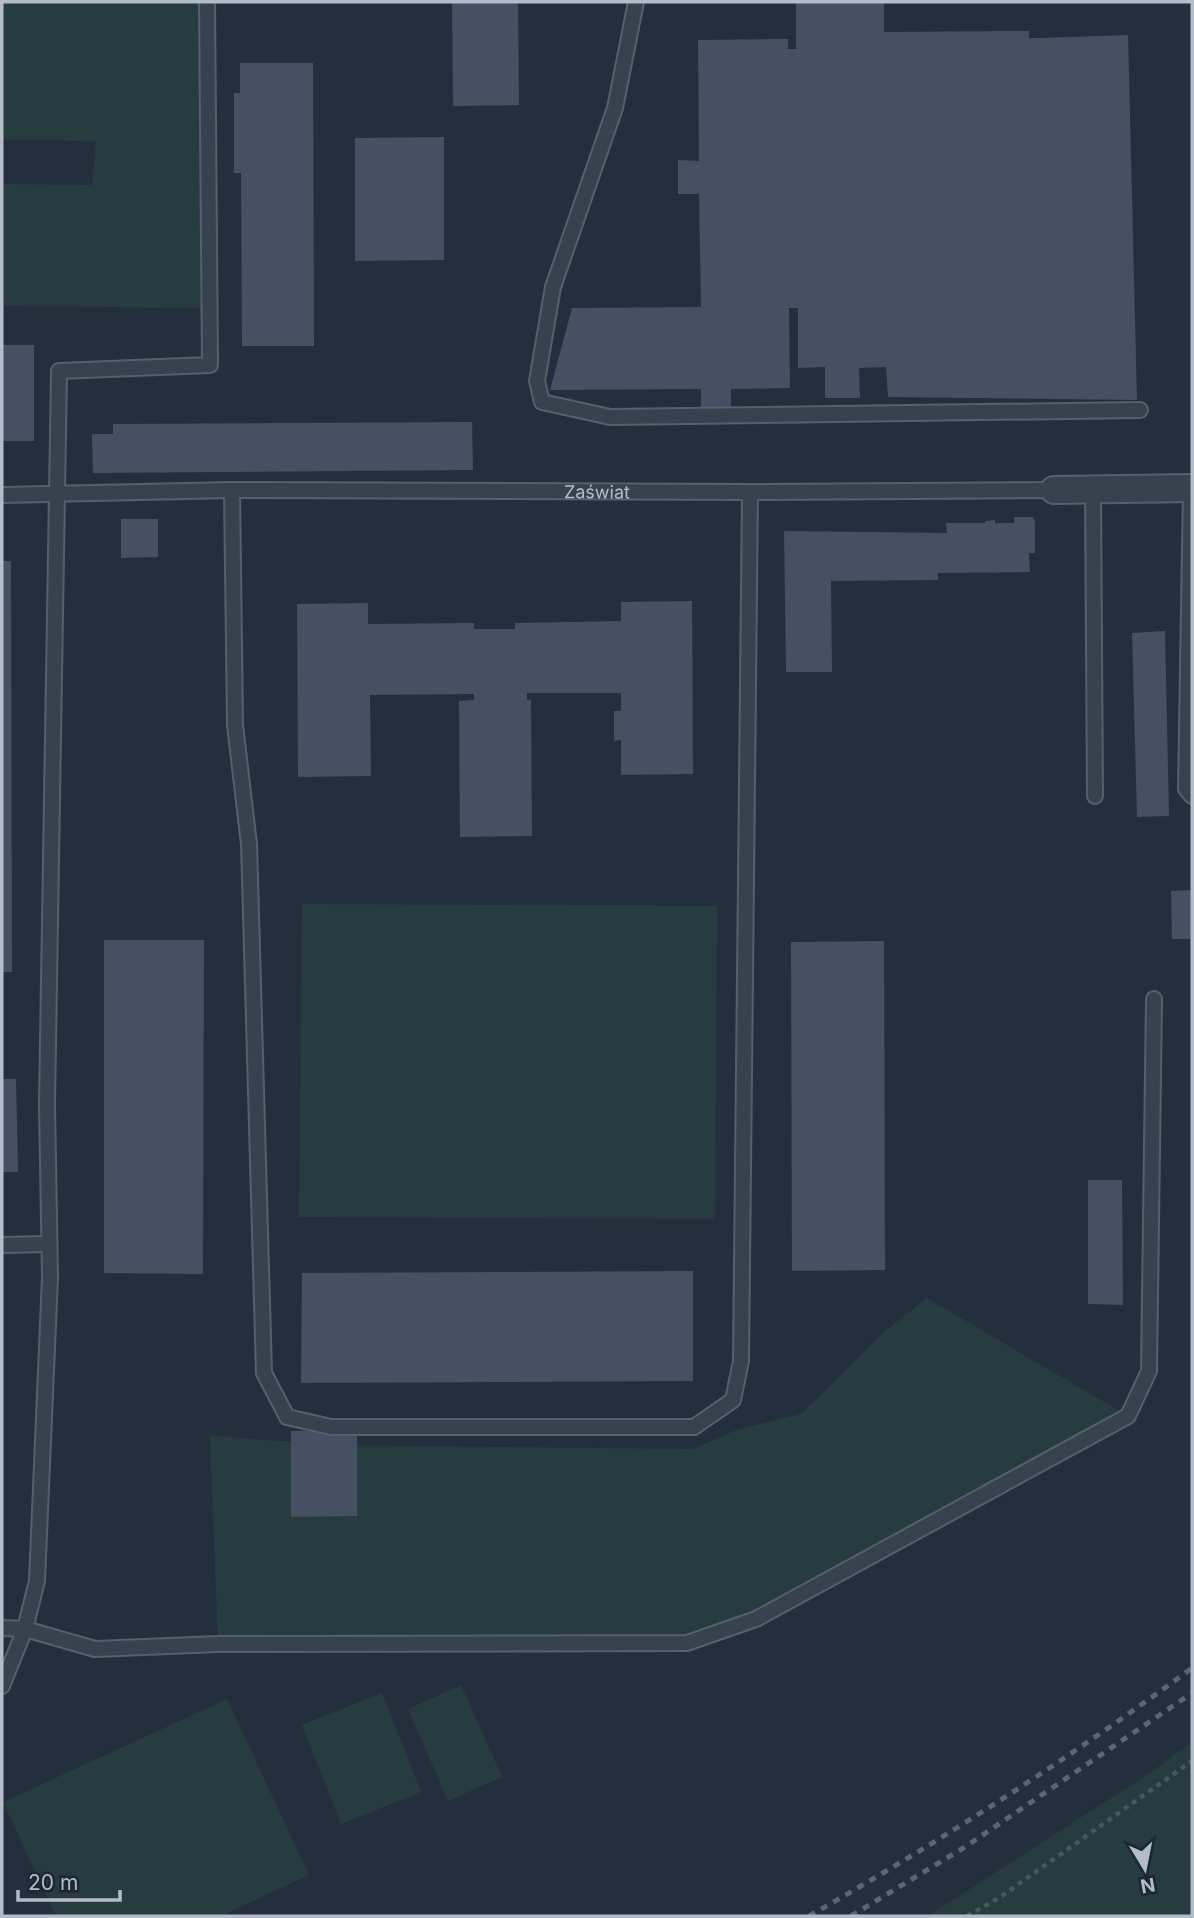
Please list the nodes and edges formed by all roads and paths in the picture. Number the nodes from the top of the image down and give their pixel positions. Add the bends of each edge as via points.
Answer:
1 (207, 2) edge
2 (636, 2) edge
3 (1140, 410) dead end
4 (1191, 488) edge
5 (1093, 489) junction
6 (232, 490) junction
7 (1054, 490) joint
8 (750, 492) junction
9 (58, 494) junction
10 (2, 495) edge
11 (1191, 581) edge
12 (1190, 695) edge
13 (1095, 796) dead end
14 (1192, 796) edge
15 (1154, 999) dead end
16 (2, 1244) edge
17 (49, 1244) junction
18 (2, 1628) edge
19 (26, 1629) junction
20 (2, 1686) edge
21 (1192, 1761) edge
22 (967, 1916) edge

1 - 9 lane via 210,365 60,372
2 - 3 lane via 615,108 553,287 537,381 542,402 610,417
4 - 5 street, Zaświat
4 - 11 lane
5 - 7 street, Zaświat
5 - 13 lane
6 - 8 lane, Zaświat
6 - 8 lane via 235,725 249,844 264,1373 287,1417 331,1427 694,1427 733,1400 741,1362
6 - 9 lane, Zaświat
7 - 8 lane, Zaświat
9 - 10 lane, Zaświat
9 - 17 lane via 47,1104
11 - 12 lane
12 - 14 lane via 1186,789
15 - 19 lane via 1149,1371 1128,1416 756,1619 687,1643 218,1644 95,1649
16 - 17 lane
17 - 19 lane via 37,1581
18 - 19 lane
19 - 20 lane
21 - 22 path

